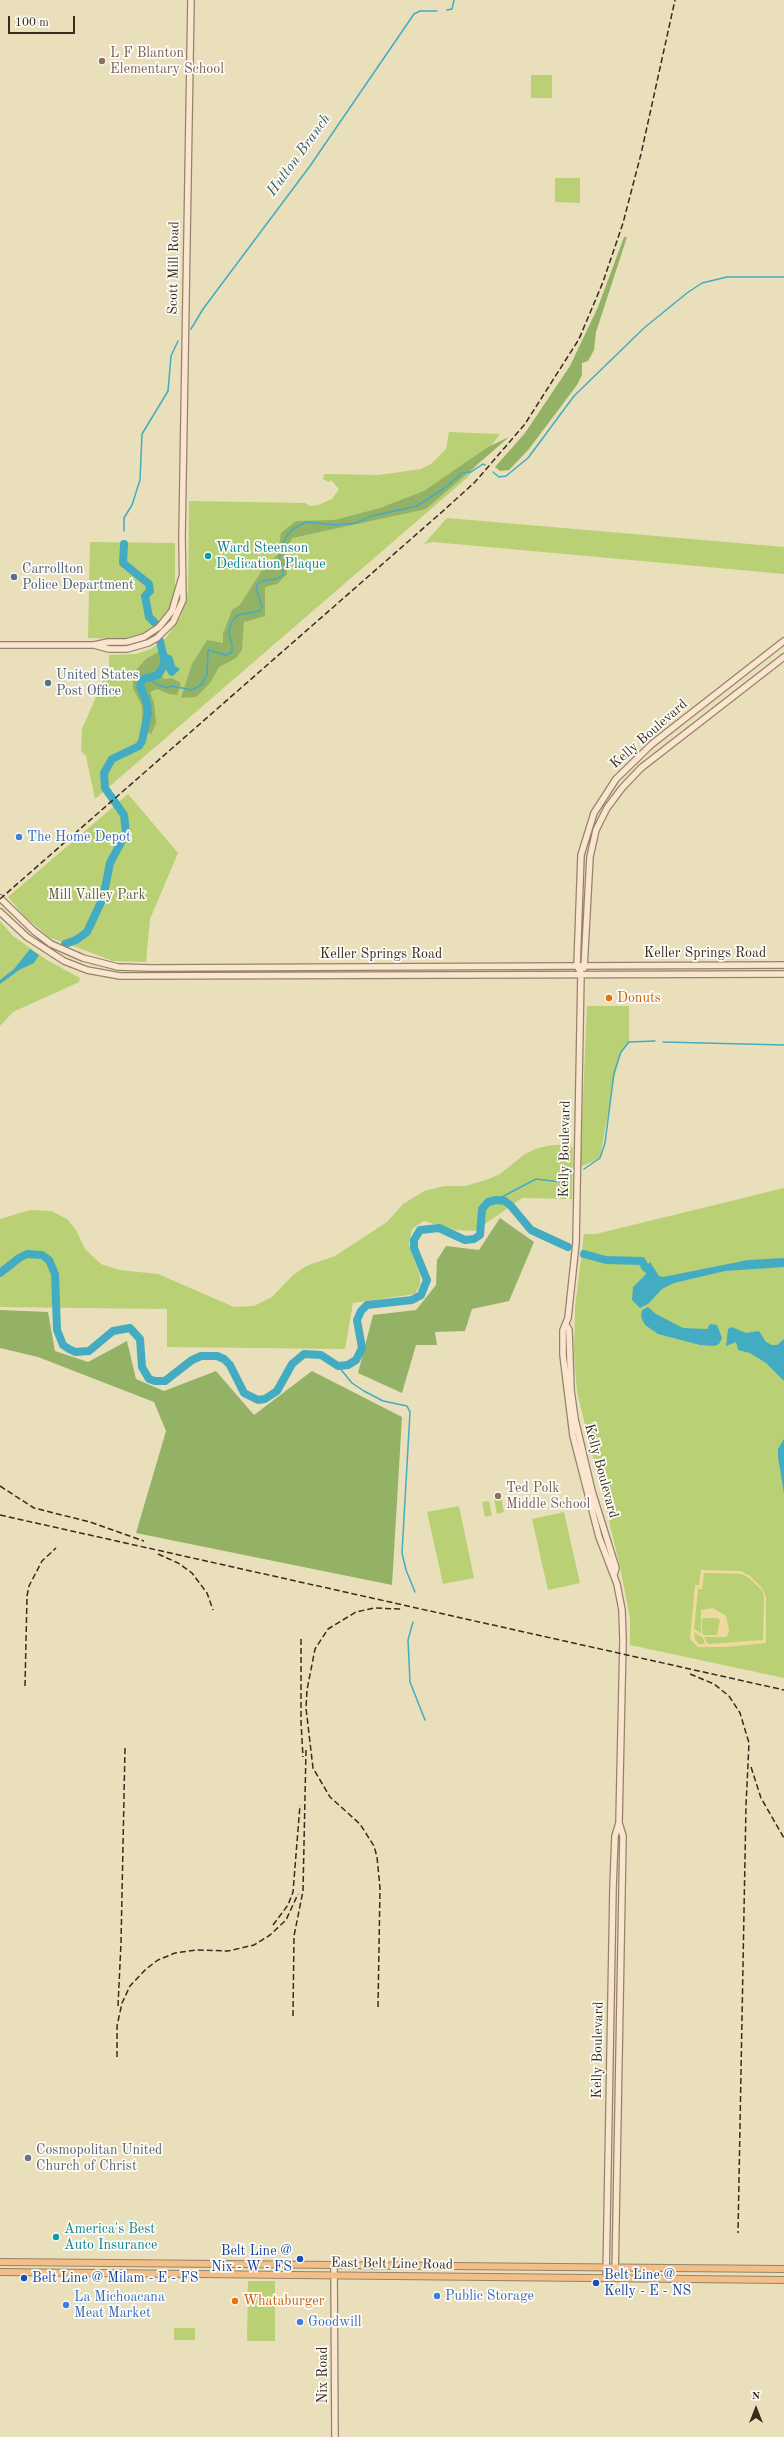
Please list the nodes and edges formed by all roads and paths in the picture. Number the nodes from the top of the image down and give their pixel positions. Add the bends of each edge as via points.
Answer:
1 (191, 0) edge
2 (784, 641) edge
3 (0, 644) edge
4 (784, 657) edge
5 (579, 897) junction
6 (587, 897) junction
7 (0, 898) edge
8 (0, 912) edge
9 (90, 960) junction
10 (762, 965) junction
11 (784, 965) edge
12 (577, 966) junction
13 (586, 966) junction
14 (87, 970) junction
15 (581, 973) junction
16 (762, 974) junction
17 (784, 974) edge
18 (619, 1823) junction
19 (613, 1888) junction
20 (622, 1888) junction
21 (611, 2003) junction
22 (620, 2003) junction
23 (608, 2112) junction
24 (617, 2113) junction
25 (607, 2184) junction
26 (616, 2184) junction
27 (0, 2262) edge
28 (334, 2265) junction
29 (606, 2267) junction
30 (615, 2267) junction
31 (754, 2268) junction
32 (784, 2269) edge
33 (0, 2272) edge
34 (334, 2276) junction
35 (606, 2278) junction
36 (615, 2278) junction
37 (754, 2279) junction
38 (784, 2280) edge
39 (335, 2437) edge

1 - 3 street, Scott Mill Road via 182,577 172,611 151,633 136,640 94,645
2 - 5 street, Kelly Boulevard via 643,752 608,788 586,834 581,855
4 - 6 street, Kelly Boulevard via 641,768 614,798 601,819 593,841
5 - 6 street
5 - 12 street, Kelly Boulevard
6 - 13 street, Kelly Boulevard
7 - 9 street, Keller Springs Road via 51,944
8 - 14 street, Keller Springs Road via 46,952
9 - 12 street, Keller Springs Road via 118,967 151,968
9 - 14 street
10 - 11 street, Keller Springs Road
10 - 13 street, Keller Springs Road
10 - 16 street
12 - 13 street, Keller Springs Road
12 - 15 street
13 - 15 street
14 - 15 street, Keller Springs Road via 120,976 151,977
15 - 16 street, Keller Springs Road
15 - 18 street, Kelly Boulevard via 576,1243 566,1325 569,1330 571,1390 583,1465 599,1537 614,1574 623,1624
16 - 17 street, Keller Springs Road
18 - 19 street, Kelly Boulevard via 615,1836
18 - 20 street, Kelly Boulevard via 623,1836
19 - 20 street
19 - 21 street, Kelly Boulevard
20 - 22 street, Kelly Boulevard
21 - 22 street
21 - 23 street, Kelly Boulevard
22 - 24 street, Kelly Boulevard
23 - 24 street
23 - 25 street, Kelly Boulevard
24 - 26 street, Kelly Boulevard
25 - 26 street
25 - 29 street, Kelly Boulevard
26 - 30 street, Kelly Boulevard
27 - 28 main road, East Belt Line Road
28 - 29 main road, East Belt Line Road
28 - 34 street, Nix Road
29 - 30 main road, East Belt Line Road
29 - 35 street, Kelly Boulevard
30 - 31 main road, East Belt Line Road
30 - 36 street, Kelly Boulevard
31 - 32 main road, East Belt Line Road
31 - 37 main road
33 - 34 main road, East Belt Line Road
34 - 35 main road, East Belt Line Road
34 - 39 street, Nix Road
35 - 36 main road, East Belt Line Road
36 - 37 main road, East Belt Line Road
37 - 38 main road, East Belt Line Road

